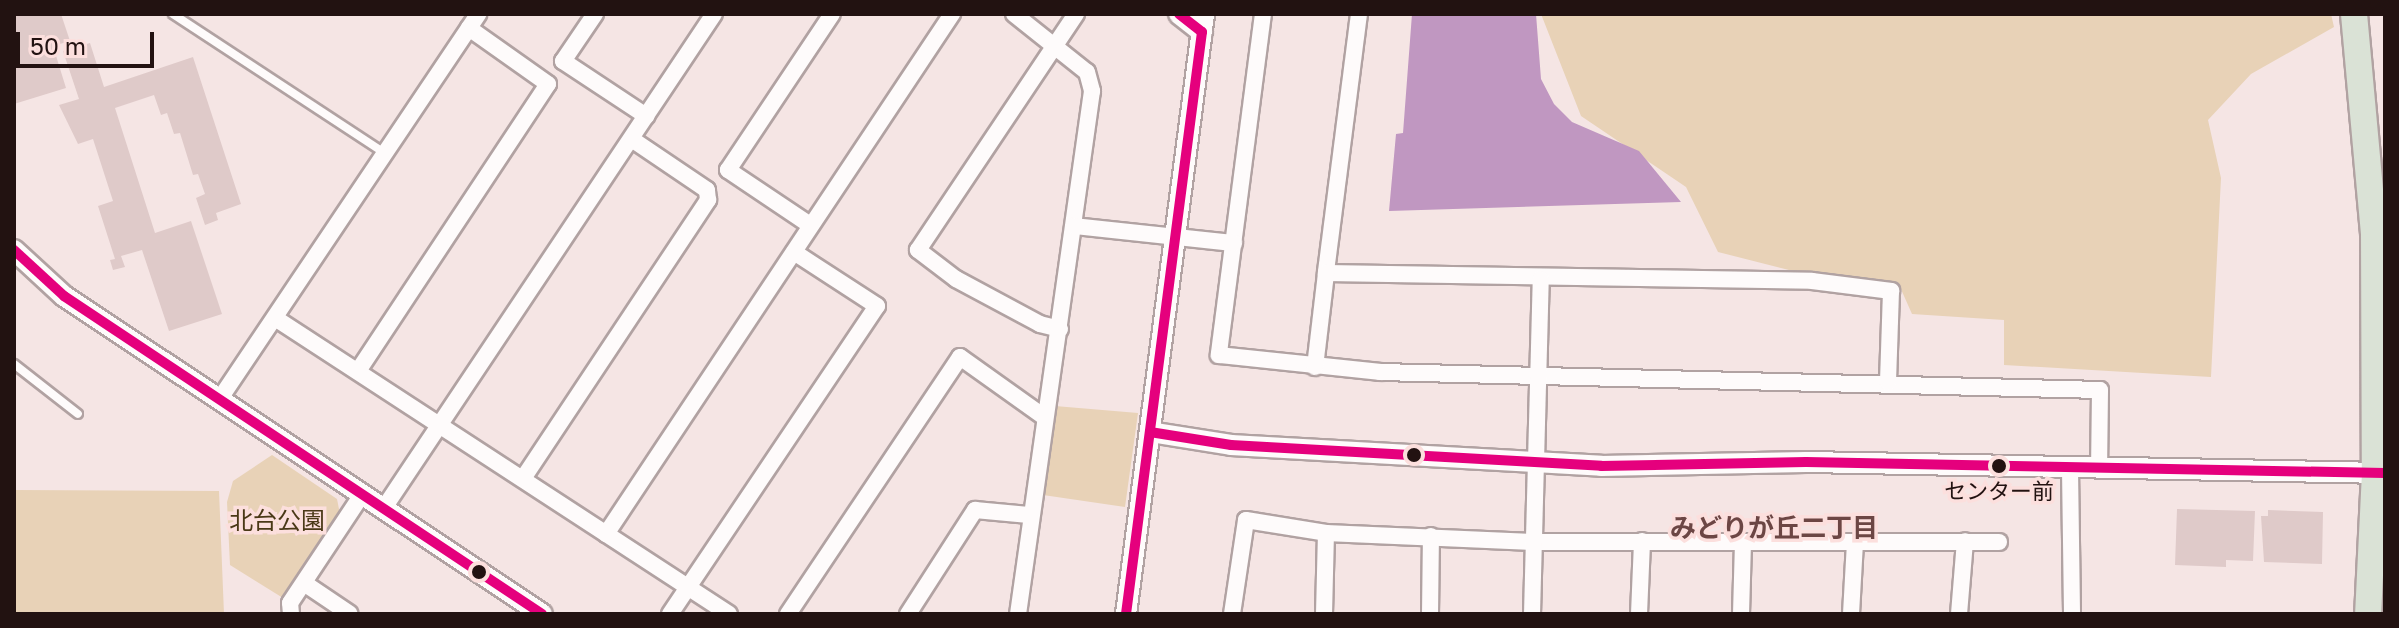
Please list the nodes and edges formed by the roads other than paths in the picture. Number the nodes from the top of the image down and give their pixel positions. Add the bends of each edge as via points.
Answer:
1 (173, 14) edge
2 (595, 14) edge
3 (714, 14) edge
4 (832, 14) edge
5 (952, 14) edge
6 (1014, 14) edge
7 (1076, 14) edge
8 (1179, 14) edge
9 (1263, 14) edge
10 (1359, 14) edge
11 (2354, 14) edge
12 (474, 21) edge
13 (1203, 23) edge
14 (1051, 46) junction
15 (646, 116) junction
16 (633, 140) junction
17 (383, 152) junction
18 (810, 225) junction
19 (1074, 226) junction
20 (1175, 239) junction
21 (1234, 243) junction
22 (794, 252) junction
23 (16, 255) edge
24 (1326, 273) junction
25 (1541, 279) junction
26 (275, 318) junction
27 (1060, 329) junction
28 (14, 364) edge
29 (1315, 367) junction
30 (358, 371) junction
31 (1541, 374) junction
32 (1888, 382) junction
33 (219, 400) junction
34 (78, 414) dead end
35 (1044, 417) junction
36 (440, 425) junction
37 (1150, 432) junction
38 (1536, 462) junction
39 (2099, 468) junction
40 (2070, 469) junction
41 (2380, 473) edge
42 (524, 477) junction
43 (361, 496) junction
44 (384, 508) junction
45 (1029, 515) junction
46 (1326, 533) junction
47 (606, 534) junction
48 (1431, 536) junction
49 (1642, 541) junction
50 (1965, 541) junction
51 (1533, 542) junction
52 (1743, 542) junction
53 (1855, 542) junction
54 (1999, 542) dead end
55 (304, 583) junction
56 (687, 589) junction
57 (291, 614) edge
58 (350, 614) edge
59 (542, 614) edge
60 (670, 614) edge
61 (729, 614) edge
62 (788, 614) edge
63 (908, 614) edge
64 (1018, 614) edge
65 (1126, 614) edge
66 (1232, 614) edge
67 (1324, 614) edge
68 (1430, 614) edge
69 (1532, 614) edge
70 (1639, 614) edge
71 (1741, 614) edge
72 (1851, 614) edge
73 (1959, 614) edge
74 (2072, 614) edge
75 (2368, 614) edge

1 - 17 lane
2 - 15 street via 563,61
3 - 15 street
4 - 18 street via 728,170
5 - 18 street
6 - 14 street
7 - 14 street
8 - 13 street
9 - 21 street
10 - 24 street
11 - 41 highway via 2374,233
12 - 17 street
12 - 30 street via 548,84
13 - 20 street
14 - 19 street via 1087,72 1092,91
14 - 27 street via 918,250 956,279 1040,324
15 - 16 street
16 - 36 street
16 - 42 street via 707,190 708,200
17 - 26 street
18 - 22 street
19 - 20 street
19 - 27 street
20 - 21 street
20 - 37 street
21 - 29 street via 1219,355
22 - 47 street
22 - 56 street via 877,306
23 - 33 street via 64,296
24 - 25 street
24 - 29 street
25 - 31 street
25 - 32 street via 1812,281 1891,291
26 - 30 street
26 - 33 street
27 - 35 street
28 - 34 lane
29 - 31 street
30 - 36 street
31 - 32 street
31 - 38 street
32 - 39 street via 2100,390
33 - 43 street
35 - 45 street
35 - 62 street via 960,357
36 - 42 street
36 - 44 street
37 - 38 street via 1231,445
37 - 65 street
38 - 40 street
38 - 51 street
39 - 40 street
39 - 41 street
40 - 74 street
41 - 75 highway
42 - 47 street
43 - 44 street
43 - 55 street
44 - 59 street
45 - 63 street via 975,510
45 - 64 street
46 - 48 street
46 - 66 street via 1246,520
46 - 67 street
47 - 56 street
48 - 51 street
48 - 68 street
49 - 51 street
49 - 52 street
49 - 70 street
50 - 53 street
50 - 54 street
50 - 73 street
51 - 69 street
52 - 53 street
52 - 71 street
53 - 72 street
55 - 57 street via 290,603
55 - 58 street
56 - 60 street
56 - 61 street

